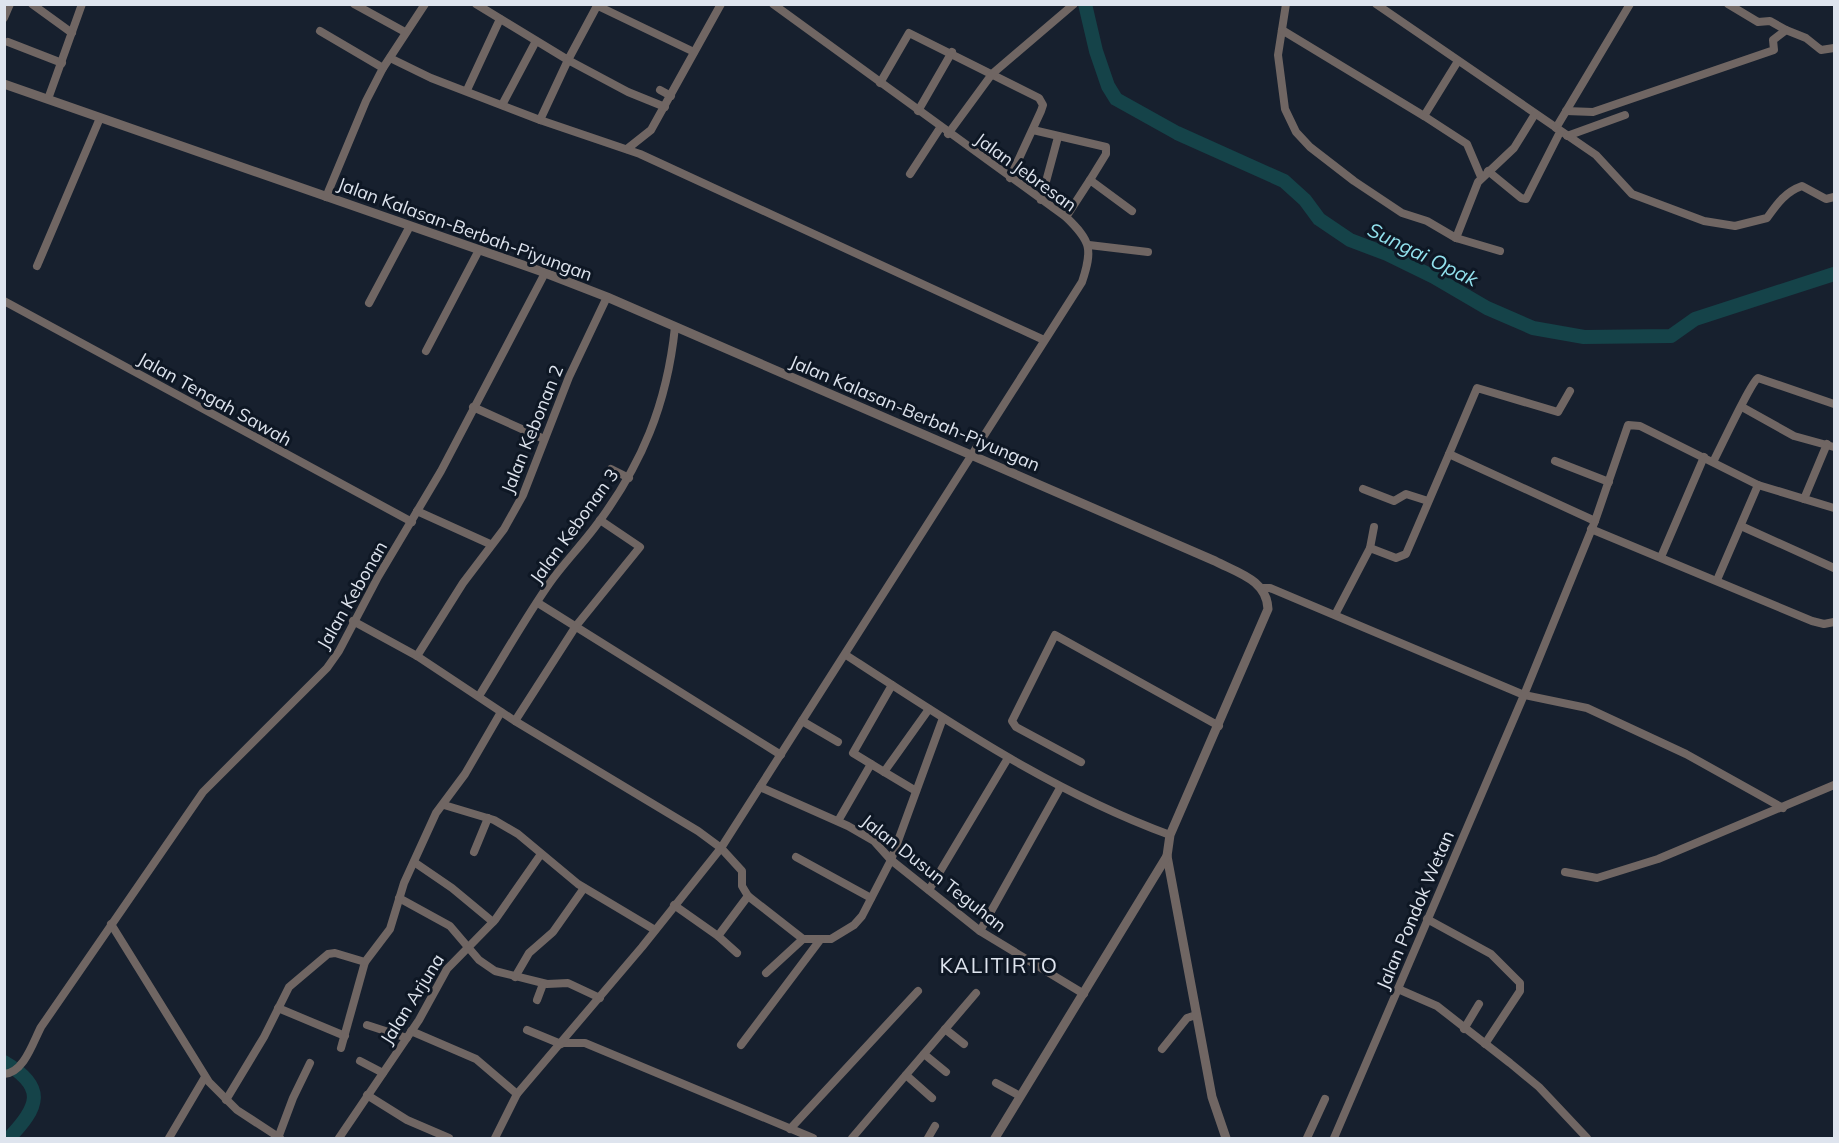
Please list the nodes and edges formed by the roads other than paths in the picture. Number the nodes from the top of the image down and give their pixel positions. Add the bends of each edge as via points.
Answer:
1 (9, 4) edge
2 (32, 4) edge
3 (82, 4) edge
4 (354, 4) edge
5 (424, 4) edge
6 (476, 4) edge
7 (721, 4) edge
8 (773, 4) edge
9 (1074, 4) edge
10 (1286, 4) edge
11 (1376, 4) edge
12 (1630, 4) edge
13 (1728, 4) edge
14 (598, 5) edge
15 (4, 18) edge
16 (500, 20) junction
17 (1282, 30) junction
18 (1786, 30) junction
19 (320, 31) dead end
20 (72, 33) junction
21 (405, 33) junction
22 (536, 41) junction
23 (8, 42) dead end
24 (1834, 48) edge
25 (694, 52) junction
26 (952, 52) junction
27 (390, 57) junction
28 (568, 60) junction
29 (1458, 61) junction
30 (62, 63) junction
31 (383, 68) junction
32 (992, 74) junction
33 (880, 83) junction
34 (4, 84) edge
35 (467, 90) junction
36 (660, 90) dead end
37 (671, 96) junction
38 (48, 99) junction
39 (502, 105) junction
40 (665, 107) junction
41 (918, 111) junction
42 (1566, 111) junction
43 (1535, 114) junction
44 (1625, 115) dead end
45 (1424, 116) junction
46 (100, 118) junction
47 (540, 120) junction
48 (940, 128) junction
49 (1033, 130) junction
50 (1561, 132) junction
51 (948, 134) junction
52 (1058, 137) junction
53 (627, 149) junction
54 (910, 174) dead end
55 (1485, 174) junction
56 (1010, 178) junction
57 (1090, 180) junction
58 (326, 197) junction
59 (1834, 197) edge
60 (1041, 200) junction
61 (1132, 210) dead end
62 (1066, 217) junction
63 (410, 226) junction
64 (1457, 236) junction
65 (1089, 245) junction
66 (478, 250) junction
67 (1500, 251) dead end
68 (1148, 252) dead end
69 (37, 266) dead end
70 (545, 273) junction
71 (607, 297) junction
72 (4, 302) edge
73 (369, 303) dead end
74 (675, 327) junction
75 (1044, 340) junction
76 (426, 351) dead end
77 (1570, 391) dead end
78 (1834, 404) edge
79 (473, 407) junction
80 (1742, 407) junction
81 (544, 440) junction
82 (1831, 446) edge
83 (1449, 453) junction
84 (970, 455) junction
85 (1704, 457) junction
86 (1555, 461) dead end
87 (1713, 462) junction
88 (611, 469) dead end
89 (629, 478) junction
90 (1609, 482) junction
91 (1758, 485) junction
92 (1363, 489) dead end
93 (1804, 499) junction
94 (1428, 501) junction
95 (1834, 508) edge
96 (417, 511) junction
97 (600, 520) junction
98 (1595, 520) junction
99 (412, 522) junction
100 (1741, 526) junction
101 (1374, 527) dead end
102 (1591, 529) junction
103 (490, 544) junction
104 (1370, 548) junction
105 (1661, 557) junction
106 (1834, 568) edge
107 (1717, 580) junction
108 (1263, 588) junction
109 (538, 603) junction
110 (1336, 613) junction
111 (353, 621) junction
112 (1834, 622) edge
113 (576, 626) junction
114 (846, 655) junction
115 (417, 656) junction
116 (892, 685) junction
117 (1524, 694) junction
118 (479, 696) junction
119 (929, 709) junction
120 (501, 712) junction
121 (943, 718) junction
122 (515, 721) junction
123 (802, 721) junction
124 (1218, 726) junction
125 (838, 742) dead end
126 (781, 755) junction
127 (1008, 758) junction
128 (1082, 762) dead end
129 (871, 764) junction
130 (884, 772) junction
131 (1834, 785) edge
132 (760, 787) junction
133 (1060, 788) junction
134 (916, 791) junction
135 (444, 805) junction
136 (1783, 808) junction
137 (488, 818) junction
138 (838, 821) junction
139 (1170, 835) junction
140 (721, 848) junction
141 (474, 852) dead end
142 (541, 854) junction
143 (1167, 856) junction
144 (796, 857) dead end
145 (891, 860) junction
146 (414, 862) junction
147 (1565, 872) dead end
148 (1156, 875) junction
149 (1171, 878) junction
150 (584, 888) junction
151 (929, 890) junction
152 (748, 896) junction
153 (399, 898) junction
154 (871, 898) junction
155 (674, 905) junction
156 (1427, 919) junction
157 (493, 922) junction
158 (111, 924) junction
159 (655, 930) junction
160 (980, 931) junction
161 (718, 936) junction
162 (803, 939) junction
163 (820, 940) junction
164 (469, 946) junction
165 (737, 953) dead end
166 (365, 962) junction
167 (766, 973) dead end
168 (515, 977) junction
169 (543, 984) junction
170 (1398, 989) junction
171 (918, 991) dead end
172 (976, 993) dead end
173 (1084, 994) junction
174 (600, 998) junction
175 (537, 1000) dead end
176 (1479, 1004) dead end
177 (278, 1008) junction
178 (1196, 1015) junction
179 (581, 1020) junction
180 (366, 1025) dead end
181 (527, 1029) dead end
182 (945, 1029) junction
183 (1464, 1029) junction
184 (409, 1034) junction
185 (345, 1036) junction
186 (585, 1043) junction
187 (561, 1044) junction
188 (964, 1044) dead end
189 (1485, 1044) junction
190 (741, 1045) dead end
191 (341, 1048) dead end
192 (1162, 1048) dead end
193 (924, 1054) junction
194 (360, 1061) dead end
195 (310, 1063) dead end
196 (946, 1072) dead end
197 (383, 1073) junction
198 (4, 1074) edge
199 (906, 1075) junction
200 (205, 1077) junction
201 (996, 1083) dead end
202 (517, 1094) junction
203 (367, 1095) junction
204 (1020, 1096) junction
205 (932, 1098) dead end
206 (1325, 1099) dead end
207 (226, 1100) junction
208 (935, 1126) dead end
209 (790, 1129) junction
210 (169, 1138) edge
211 (279, 1138) edge
212 (339, 1138) edge
213 (449, 1138) edge
214 (495, 1138) edge
215 (813, 1138) edge
216 (852, 1138) edge
217 (928, 1138) edge
218 (995, 1138) edge
219 (1226, 1138) edge
220 (1307, 1138) edge
221 (1334, 1138) edge
222 (1587, 1138) edge

1 - 15 street
2 - 20 street
3 - 20 street
4 - 21 street
5 - 21 street
6 - 16 street
7 - 25 street
8 - 33 street, Jalan Jebresan
9 - 32 street
10 - 17 street
11 - 29 street
12 - 42 street
13 - 18 street via 1758,22 1770,21
14 - 25 street
14 - 28 street
16 - 22 street
16 - 35 street
17 - 45 street
17 - 64 street via 1278,55 1283,94 1296,132 1310,147 1392,207
18 - 24 street via 1821,50
18 - 42 street via 1773,40 1774,50 1593,112
19 - 31 street
20 - 30 street
21 - 27 street
22 - 28 street
22 - 39 street
23 - 30 street
25 - 37 street
26 - 32 street
26 - 33 street via 909,33
26 - 41 street
27 - 31 street
27 - 35 street via 431,78
28 - 40 street
28 - 47 street
29 - 43 street
29 - 45 street
30 - 38 street
31 - 58 street
32 - 49 street via 1042,101
32 - 51 street
33 - 41 street, Jalan Jebresan
34 - 38 street, Jalan Kalasan-Berbah-Piyungan
35 - 39 street
36 - 37 street
37 - 40 street
38 - 46 street, Jalan Kalasan-Berbah-Piyungan
39 - 47 street
40 - 53 street via 651,130
41 - 48 street, Jalan Jebresan
42 - 50 street
43 - 50 street
43 - 55 street via 1514,148
44 - 50 street
45 - 55 street via 1467,144
46 - 58 street, Jalan Kalasan-Berbah-Piyungan
46 - 69 street
47 - 53 street
48 - 51 street, Jalan Jebresan
48 - 54 street
49 - 52 street
49 - 56 street
50 - 55 street via 1526,199
50 - 59 street via 1596,155 1632,194 1704,221 1735,226 1757,223 1767,218 1781,198 1802,186 1826,198
51 - 56 street, Jalan Jebresan
52 - 57 street via 1106,148
52 - 60 street
53 - 75 street
55 - 64 street
56 - 60 street, Jalan Jebresan
57 - 61 street
57 - 62 street
58 - 63 street, Jalan Kalasan-Berbah-Piyungan
60 - 62 street, Jalan Jebresan
62 - 65 street, Jalan Jebresan
63 - 66 street, Jalan Kalasan-Berbah-Piyungan
63 - 73 street
64 - 67 street
65 - 68 street
65 - 75 street via 1082,282
66 - 70 street, Jalan Kalasan-Berbah-Piyungan
66 - 76 street
70 - 71 street, Jalan Kalasan-Berbah-Piyungan
70 - 79 street, Jalan Kebonan
71 - 74 street, Jalan Kalasan-Berbah-Piyungan
71 - 81 street, Jalan Kebonan 2
72 - 99 street, Jalan Tengah Sawah
74 - 84 street, Jalan Kalasan-Berbah-Piyungan
74 - 89 street, Jalan Kebonan 3 via 668,383
75 - 84 street
77 - 83 street via 1558,412 1478,388
78 - 80 street via 1758,378 1752,382
79 - 81 street
79 - 96 street, Jalan Kebonan
80 - 82 street via 1794,436
80 - 87 street
81 - 103 street, Jalan Kebonan 2 via 523,495
82 - 93 street
83 - 94 street
83 - 98 street
84 - 108 street, Jalan Kalasan-Berbah-Piyungan via 1215,561
84 - 114 street
85 - 87 street
85 - 90 street, Jalan Pondok Wetan via 1632,424 1626,430
85 - 105 street
86 - 90 street
87 - 91 street
88 - 89 street
89 - 97 street, Jalan Kebonan 3
90 - 98 street, Jalan Pondok Wetan
91 - 93 street
91 - 100 street
92 - 94 street via 1394,501 1406,494
93 - 95 street
94 - 104 street via 1406,554 1396,558
96 - 99 street, Jalan Kebonan
96 - 103 street
97 - 109 street, Jalan Kebonan 3
97 - 113 street via 640,547
98 - 102 street, Jalan Pondok Wetan
99 - 111 street, Jalan Kebonan
100 - 106 street
100 - 107 street
101 - 104 street
102 - 105 street
102 - 117 street, Jalan Pondok Wetan
103 - 115 street, Jalan Kebonan 2
104 - 110 street
105 - 107 street
107 - 112 street via 1812,621
108 - 110 street
108 - 124 street via 1268,609
109 - 113 street
109 - 118 street, Jalan Kebonan 3
110 - 117 street
111 - 115 street
111 - 158 street, Jalan Kebonan via 327,668 203,792
113 - 122 street
113 - 126 street
114 - 116 street
114 - 123 street
115 - 118 street
116 - 119 street
116 - 129 street via 852,753
117 - 136 street via 1587,708 1634,728
117 - 156 street, Jalan Pondok Wetan
118 - 120 street
119 - 121 street
119 - 130 street
120 - 122 street
120 - 135 street
121 - 127 street
121 - 134 street
122 - 140 street
123 - 125 street
123 - 126 street
124 - 128 street via 1055,635 1012,721 1016,727
124 - 139 street
126 - 132 street
127 - 133 street
127 - 151 street
129 - 130 street
129 - 138 street
130 - 134 street
131 - 136 street
132 - 138 street, Jalan Dusun Teguhan
132 - 140 street
133 - 139 street
133 - 160 street
134 - 145 street
135 - 137 street
135 - 146 street via 436,813
136 - 147 street via 1658,859 1597,878
137 - 141 street
137 - 142 street via 518,834
138 - 145 street, Jalan Dusun Teguhan via 874,841
139 - 143 street
140 - 152 street via 742,871 742,886
140 - 155 street
142 - 150 street
142 - 157 street, Jalan Arjuna
143 - 148 street
143 - 149 street
144 - 154 street
145 - 151 street, Jalan Dusun Teguhan
145 - 154 street
146 - 153 street
146 - 157 street
148 - 149 street
148 - 173 street
149 - 178 street
150 - 159 street
150 - 168 street via 553,932 529,953
151 - 160 street, Jalan Dusun Teguhan
152 - 161 street
152 - 162 street
153 - 164 street via 450,926
153 - 166 street via 390,929
154 - 163 street via 854,924 831,939
155 - 159 street
155 - 161 street
156 - 170 street, Jalan Pondok Wetan
156 - 189 street via 1491,954 1520,983 1520,991
157 - 164 street, Jalan Arjuna
158 - 198 street, Jalan Kebonan via 41,1027 21,1065
158 - 200 street
159 - 174 street
160 - 173 street, Jalan Dusun Teguhan
161 - 165 street
162 - 163 street
162 - 167 street
163 - 190 street
164 - 168 street via 486,966
164 - 184 street, Jalan Arjuna via 447,969
166 - 177 street via 328,954 289,987
166 - 185 street
168 - 169 street
169 - 174 street via 568,983
169 - 175 street
170 - 183 street via 1437,1006
170 - 221 street, Jalan Pondok Wetan
171 - 209 street
172 - 182 street
173 - 204 street
174 - 179 street
176 - 183 street
177 - 185 street
177 - 207 street
178 - 192 street via 1187,1018
178 - 219 street via 1212,1097
179 - 186 street via 579,1030
179 - 187 street
180 - 184 street
181 - 187 street
182 - 188 street
182 - 193 street
183 - 189 street
184 - 197 street, Jalan Arjuna
184 - 202 street via 476,1059
185 - 191 street
186 - 187 street
186 - 209 street
187 - 202 street
189 - 222 street via 1539,1087
193 - 196 street
193 - 199 street
194 - 197 street
195 - 211 street
197 - 203 street, Jalan Arjuna
199 - 205 street
199 - 216 street
200 - 207 street
200 - 210 street
201 - 204 street
202 - 214 street
203 - 212 street, Jalan Arjuna
203 - 213 street via 407,1120
204 - 218 street
206 - 220 street
207 - 211 street
208 - 217 street
209 - 215 street

